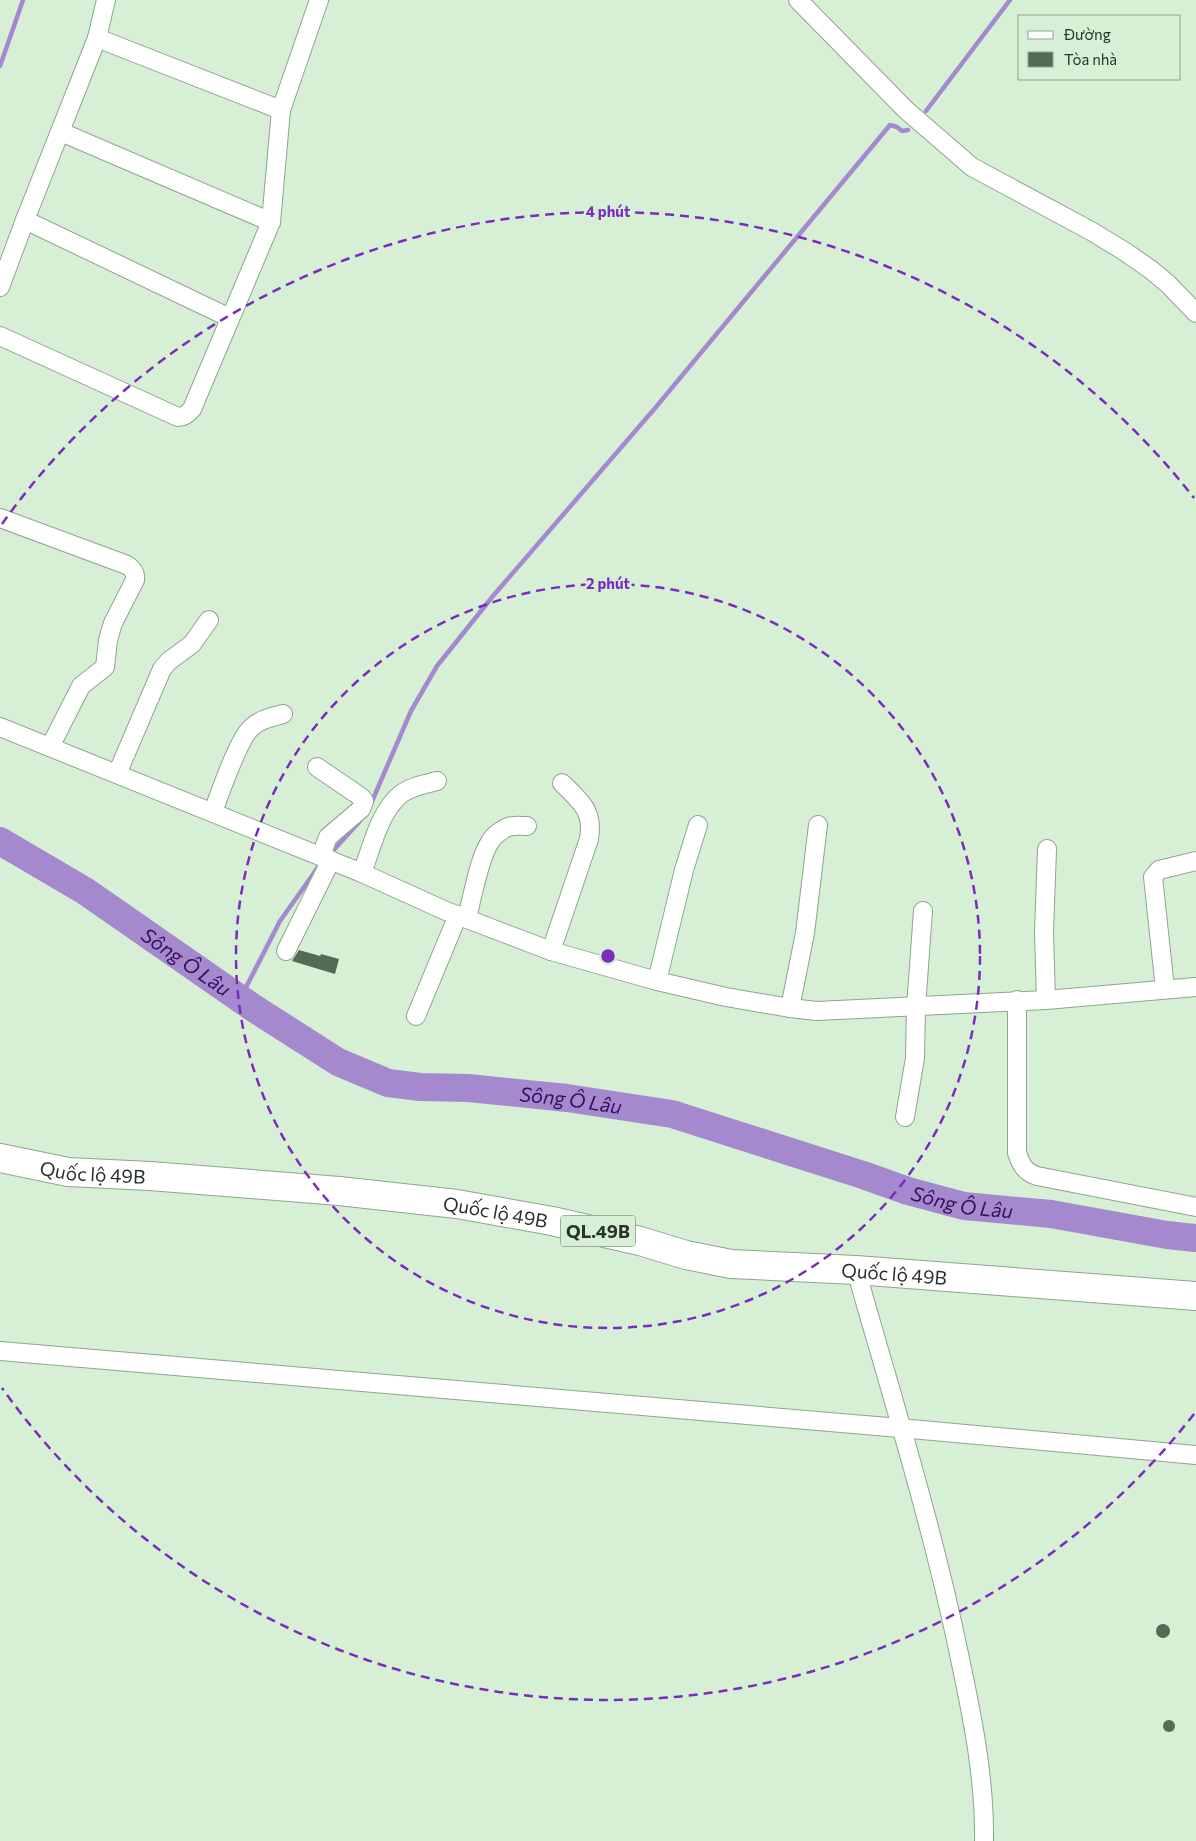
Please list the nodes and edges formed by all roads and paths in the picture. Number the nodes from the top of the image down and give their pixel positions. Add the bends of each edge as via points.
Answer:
1 (106, 0) edge
2 (319, 0) edge
3 (798, 0) edge
4 (97, 38) junction
5 (281, 110) junction
6 (61, 132) junction
7 (24, 220) junction
8 (270, 222) junction
9 (0, 287) edge
10 (1196, 313) edge
11 (230, 318) junction
12 (0, 336) edge
13 (0, 518) edge
14 (209, 620) dead end
15 (283, 714) dead end
16 (0, 727) edge
17 (50, 747) junction
18 (317, 767) dead end
19 (117, 774) junction
20 (437, 780) dead end
21 (562, 783) dead end
22 (213, 812) junction
23 (698, 825) dead end
24 (818, 825) dead end
25 (528, 826) dead end
26 (1047, 849) dead end
27 (326, 858) junction
28 (1196, 861) edge
29 (362, 873) junction
30 (924, 911) dead end
31 (462, 917) junction
32 (286, 951) dead end
33 (551, 951) junction
34 (657, 981) junction
35 (1196, 987) edge
36 (1165, 989) junction
37 (1016, 1000) junction
38 (1046, 1000) junction
39 (916, 1007) junction
40 (790, 1008) junction
41 (416, 1016) dead end
42 (905, 1116) dead end
43 (0, 1158) edge
44 (1196, 1207) edge
45 (856, 1270) junction
46 (1196, 1296) edge
47 (0, 1351) edge
48 (900, 1428) junction
49 (1196, 1455) edge
50 (984, 1841) edge

1 - 4 street
2 - 5 street
3 - 10 street via 906,110 972,167 1124,251 1168,284
4 - 5 street
4 - 6 street
5 - 8 street
6 - 7 street
6 - 8 street
7 - 9 street
7 - 11 street
8 - 11 street
11 - 12 street via 192,409 183,417
13 - 17 street via 127,564 134,571 135,580 112,623 105,667 81,686
14 - 19 street via 192,644 165,664
15 - 22 street via 263,720 251,728
16 - 17 street
17 - 19 street
18 - 27 street via 364,801 361,809 328,837
19 - 22 street
20 - 29 street via 403,793 392,803
21 - 33 street via 582,802 591,829
22 - 27 street
23 - 34 street
24 - 40 street via 805,933
25 - 31 street via 506,828 489,842
26 - 38 street
27 - 29 street
27 - 32 street
28 - 36 street via 1159,870 1154,876
29 - 31 street
30 - 39 street
31 - 33 street
31 - 41 street
33 - 34 street
34 - 40 street via 726,998
35 - 36 street
36 - 38 street
37 - 38 street
37 - 39 street
37 - 44 street via 1018,1153 1025,1169 1037,1176
39 - 40 street via 817,1011
39 - 42 street via 915,1058
43 - 45 main road, Quốc lộ 49B / QL.49B via 68,1172 339,1191 457,1204 640,1240 686,1255 731,1264
45 - 46 main road, Quốc lộ 49B / QL.49B
45 - 48 street
47 - 48 street
48 - 49 street
48 - 50 street via 947,1598 970,1708 982,1792

